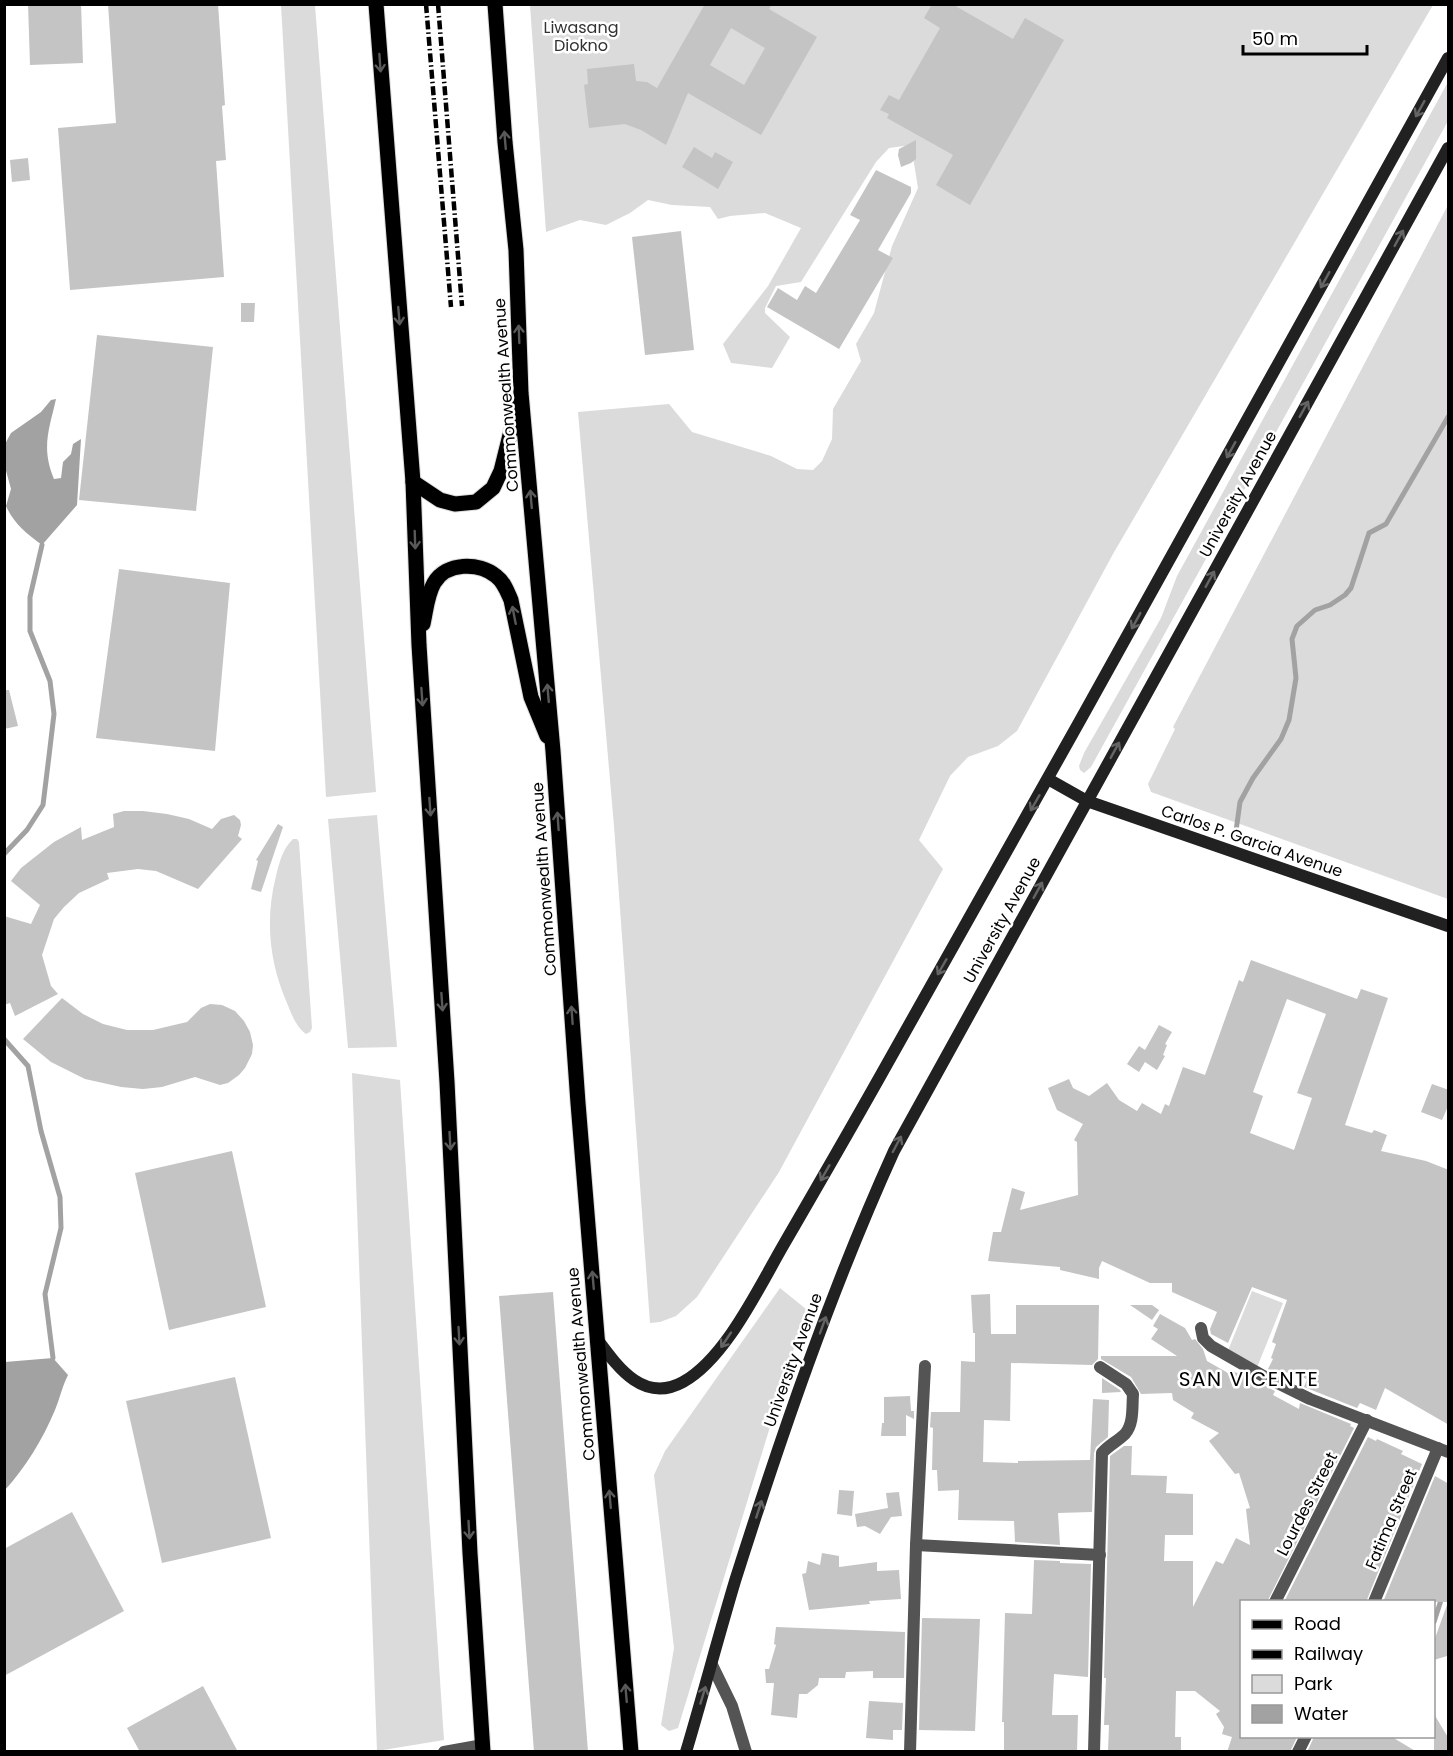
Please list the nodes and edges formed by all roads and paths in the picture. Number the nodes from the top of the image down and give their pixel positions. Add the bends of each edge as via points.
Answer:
1 (376, 4) edge
2 (495, 4) edge
3 (1449, 58) edge
4 (1449, 148) edge
5 (521, 393) junction
6 (413, 482) junction
7 (419, 645) junction
8 (553, 751) junction
9 (1048, 779) junction
10 (1086, 801) junction
11 (1449, 926) edge
12 (1201, 1328) dead end
13 (597, 1339) junction
14 (926, 1366) dead end
15 (1100, 1367) dead end
16 (1367, 1420) junction
17 (1443, 1450) edge
18 (915, 1545) junction
19 (1100, 1555) junction
20 (1276, 1600) edge
21 (1375, 1600) edge
22 (712, 1665) junction
23 (1305, 1738) edge
24 (483, 1749) edge
25 (444, 1752) edge
26 (631, 1752) edge
27 (686, 1752) edge
28 (746, 1752) edge
29 (910, 1752) edge
30 (1094, 1752) edge
31 (1298, 1752) edge

1 -> 6 main road
5 -> 2 main road, Commonwealth Avenue via 516,250
3 -> 9 main road, University Avenue
10 -> 4 main road, University Avenue
5 - 6 main road via 493,488 476,502 455,504 440,500
8 -> 5 main road, Commonwealth Avenue
6 -> 7 main road
8 -> 7 main road via 531,697 511,600 496,576 487,570 463,566 442,574 430,594
7 -> 24 main road
13 -> 8 main road, Commonwealth Avenue
9 - 10 main road, Carlos P. Garcia Avenue
9 -> 13 main road, University Avenue via 799,1219 713,1358 674,1386 652,1387 629,1378
10 - 11 main road, Carlos P. Garcia Avenue
22 -> 10 main road, University Avenue via 790,1414 866,1213 894,1151
12 - 16 street via 1203,1338 1211,1346 1265,1377
26 -> 13 main road, Commonwealth Avenue
14 - 18 street
15 - 19 street via 1126,1384 1133,1394 1129,1428 1102,1453
16 - 17 street
16 - 20 street, Lourdes Street
17 - 21 street, Fatima Street
18 - 19 street
18 - 29 street
19 - 30 street
27 -> 22 main road, University Avenue
22 - 28 street via 732,1706
23 - 31 street
24 - 25 street

